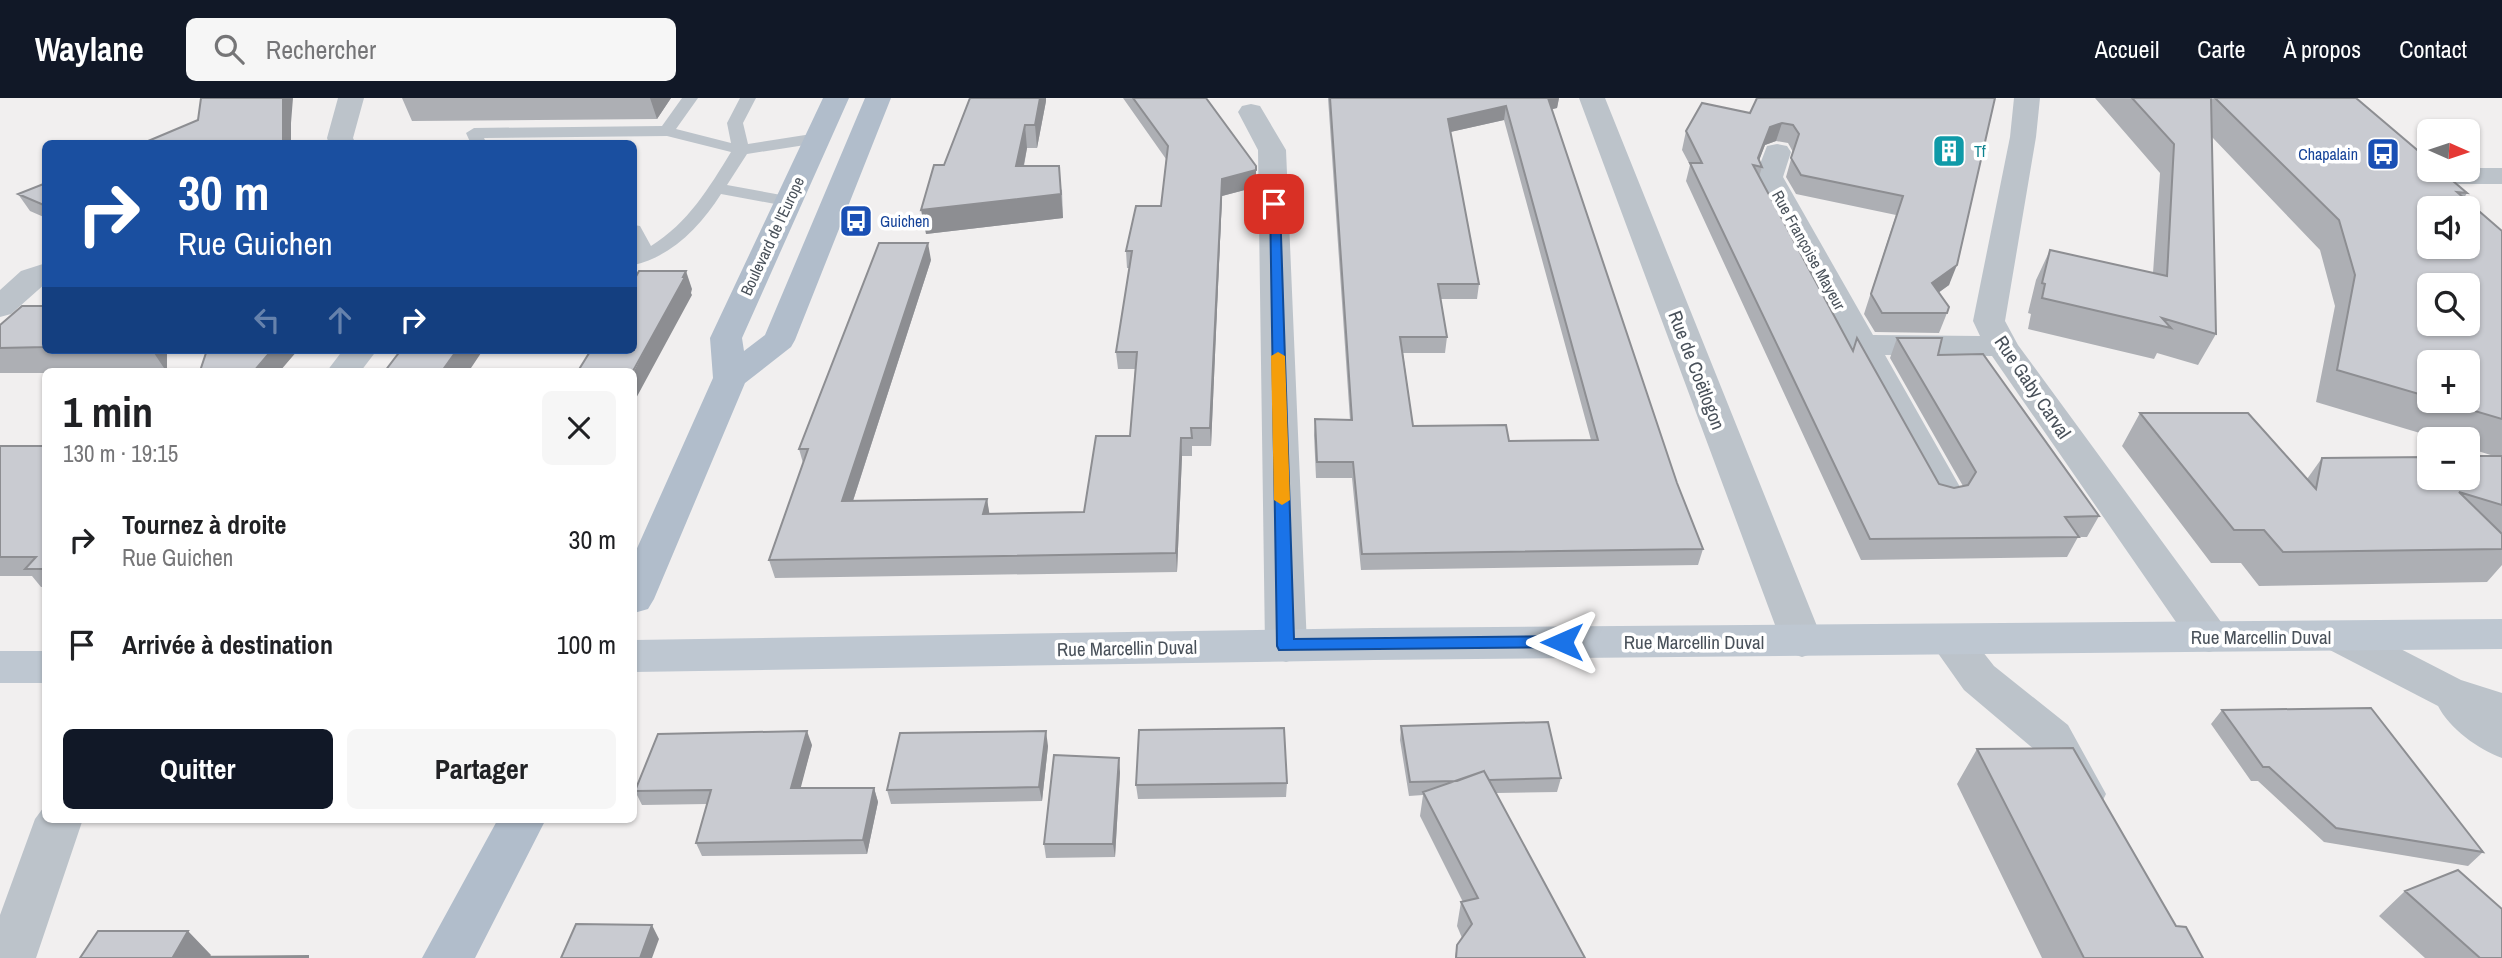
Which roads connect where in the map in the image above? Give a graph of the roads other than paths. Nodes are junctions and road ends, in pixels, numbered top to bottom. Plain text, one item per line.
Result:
1 (351, 98) edge
2 (690, 98) edge
3 (748, 98) edge
4 (836, 98) edge
5 (878, 98) edge
6 (1592, 98) edge
7 (2027, 98) edge
8 (1251, 112) dead end
9 (667, 131) junction
10 (586, 137) edge
11 (818, 138) junction
12 (338, 140) edge
13 (477, 140) edge
14 (741, 150) junction
15 (1777, 152) dead end
16 (2502, 176) edge
17 (717, 188) junction
18 (2455, 196) edge
19 (786, 201) junction
20 (641, 258) edge
21 (39, 275) edge
22 (0, 283) edge
23 (0, 307) edge
24 (1862, 345) junction
25 (2002, 346) junction
26 (357, 354) edge
27 (346, 368) edge
28 (730, 378) junction
29 (1945, 494) edge
30 (637, 592) edge
31 (2502, 634) edge
32 (2339, 636) junction
33 (2208, 637) junction
34 (1949, 639) junction
35 (1802, 641) junction
36 (1286, 646) junction
37 (637, 656) edge
38 (0, 667) edge
39 (42, 667) edge
40 (2446, 692) junction
41 (2502, 710) edge
42 (2502, 740) edge
43 (58, 823) edge
44 (520, 823) edge
45 (2104, 831) edge
46 (10, 958) edge
47 (448, 958) edge

1 - 12 street
2 - 9 lane
3 - 14 lane
4 - 11 main road, Boulevard de l'Europe
5 - 28 main road, Boulevard de l'Europe
6 - 35 street, Rue de Coëtlogon
7 - 25 street, Rue Gaby Carval
8 - 36 street
9 - 10 lane
9 - 14 lane
10 - 13 lane
11 - 14 lane
11 - 19 main road, Boulevard de l'Europe
14 - 17 lane
15 - 24 street, Rue Françoise Mayeur
16 - 18 street
17 - 19 lane
17 - 20 lane
19 - 28 main road, Boulevard de l'Europe
21 - 22 street
21 - 23 street
24 - 25 street
24 - 29 street, Rue Françoise Mayeur
25 - 33 street, Rue Gaby Carval
26 - 27 street
28 - 30 main road, Boulevard de l'Europe
31 - 32 main road, Rue Marcellin Duval
32 - 33 main road, Rue Marcellin Duval
32 - 40 street
33 - 34 main road, Rue Marcellin Duval
34 - 35 main road, Rue Marcellin Duval
34 - 45 street
35 - 36 main road, Rue Marcellin Duval
36 - 37 main road, Rue Marcellin Duval
38 - 39 main road
40 - 41 street
40 - 42 street
43 - 46 street
44 - 47 main road

